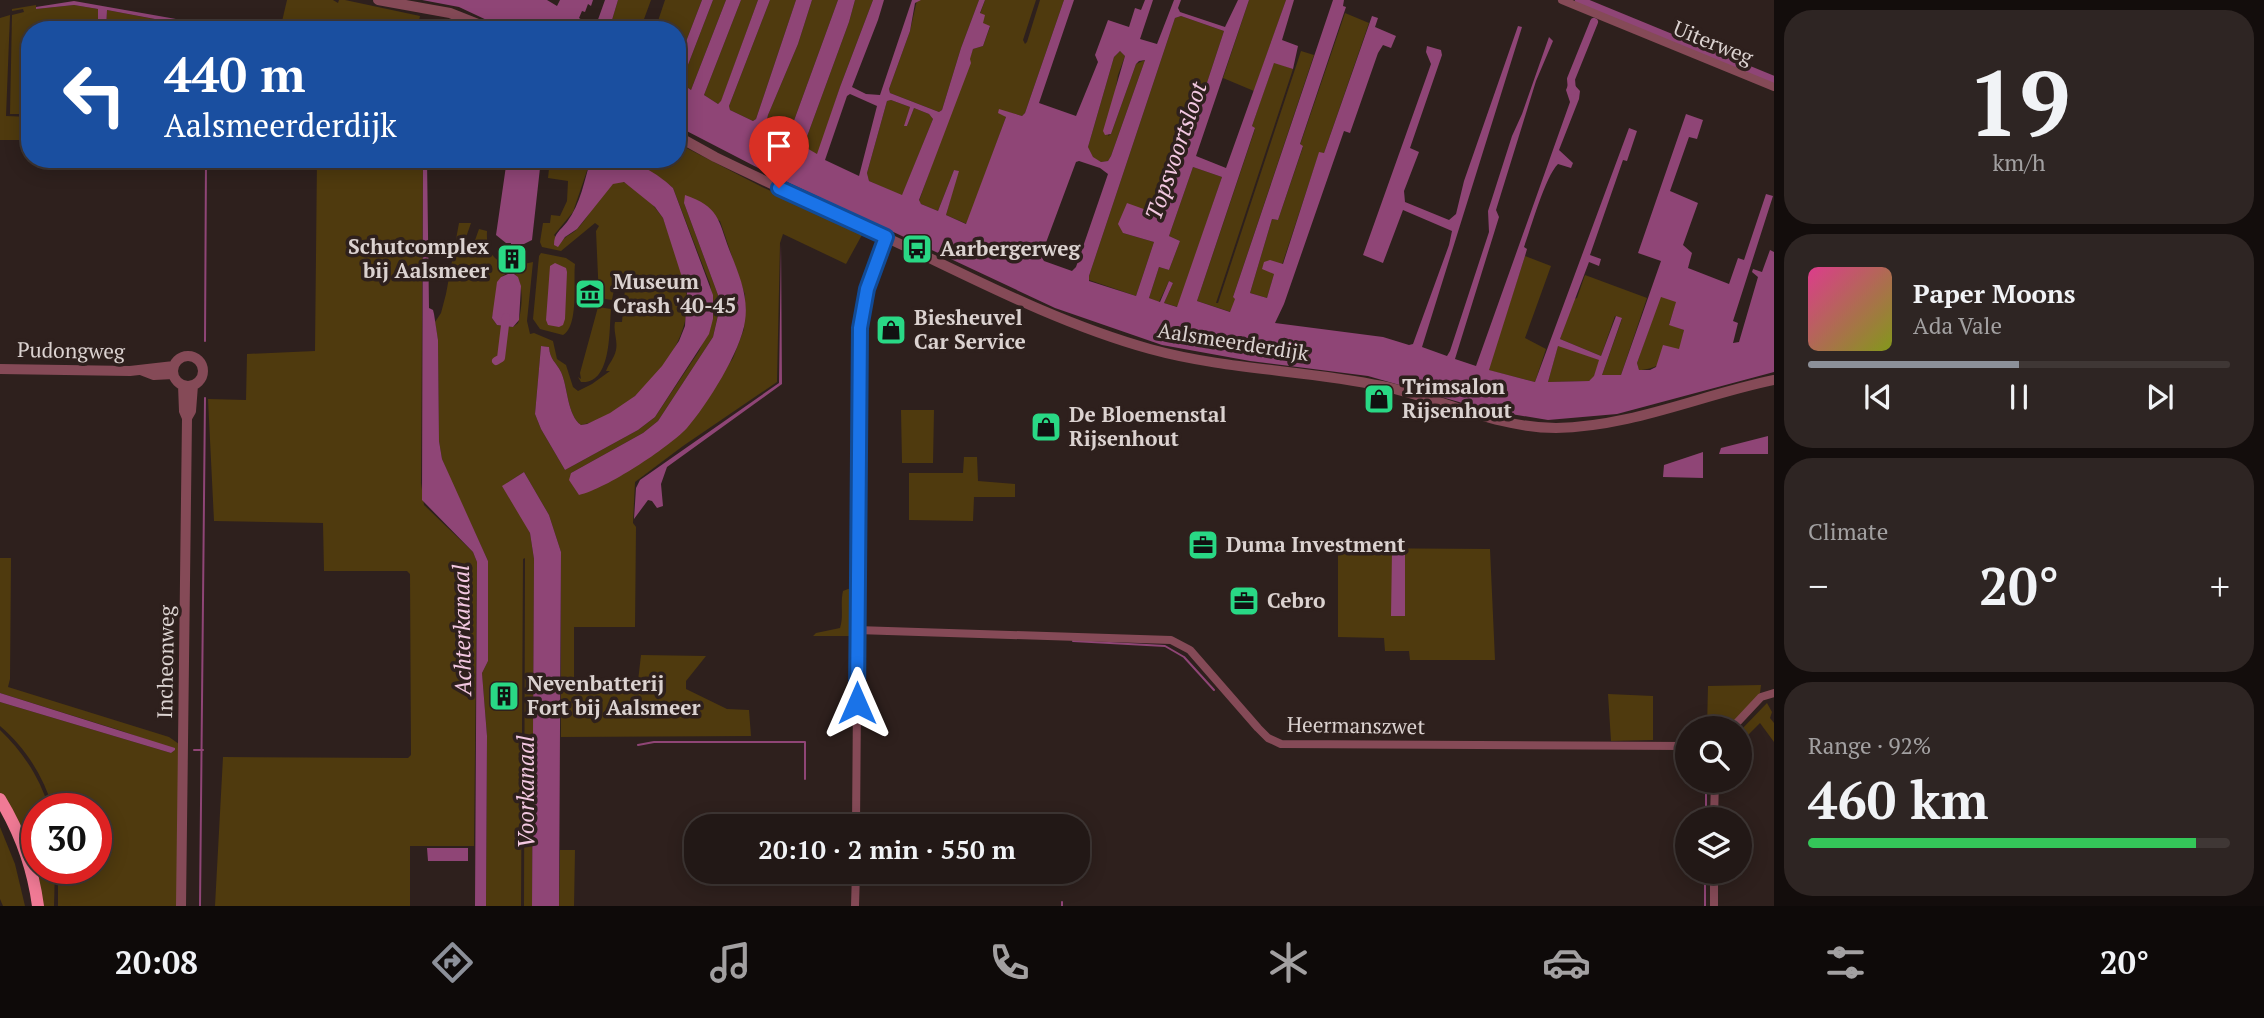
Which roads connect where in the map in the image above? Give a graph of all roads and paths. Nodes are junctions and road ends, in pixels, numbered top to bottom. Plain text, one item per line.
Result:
1 (379, 0) edge
2 (1562, 0) edge
3 (470, 21) edge
4 (1774, 87) edge
5 (686, 141) edge
6 (886, 237) junction
7 (0, 369) edge
8 (174, 370) junction
9 (1774, 380) edge
10 (188, 385) junction
11 (857, 631) junction
12 (1774, 693) edge
13 (1743, 716) edge
14 (1675, 746) edge
15 (0, 799) edge
16 (856, 814) edge
17 (856, 884) edge
18 (1714, 884) edge
19 (38, 906) edge
20 (181, 906) edge
21 (855, 906) edge
22 (1714, 906) edge

1 - 3 street
2 - 4 street, Uiterweg
5 - 6 street, Aalsmeerderdijk
6 - 9 street, Aalsmeerderdijk
6 - 11 street
7 - 8 street, Pudongweg
8 - 10 street
8 - 10 street
10 - 20 street, Incheonweg
11 - 14 street, Heermanszwet
11 - 16 street
12 - 13 street
15 - 19 highway
17 - 21 street
18 - 22 street

